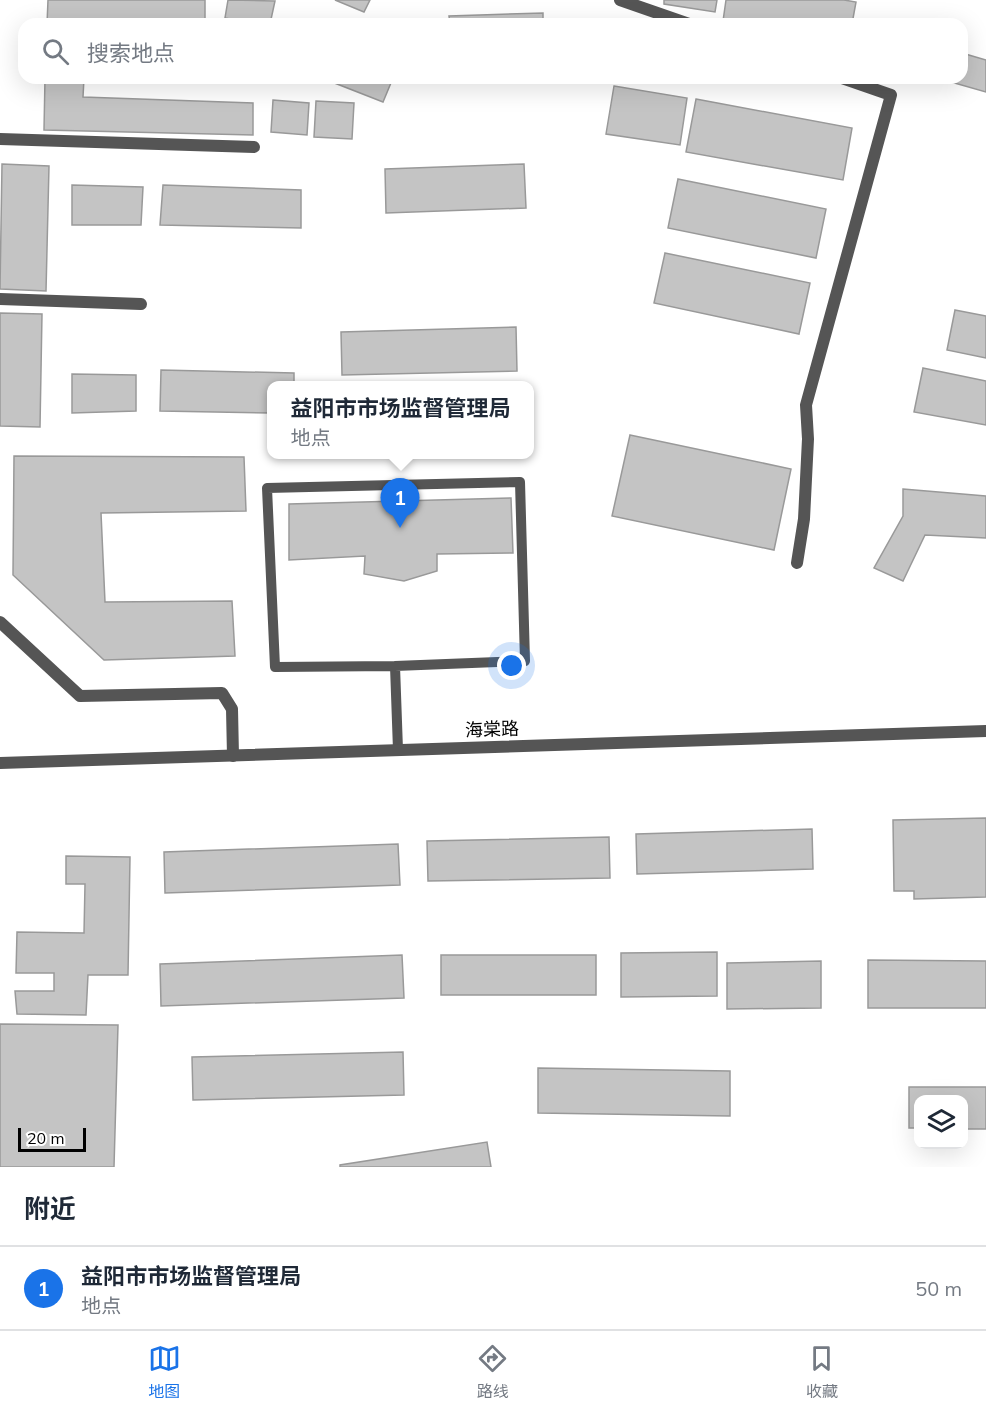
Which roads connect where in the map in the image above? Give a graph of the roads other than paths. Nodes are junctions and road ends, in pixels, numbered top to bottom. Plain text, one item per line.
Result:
1 (620, 0) edge
2 (672, 18) edge
3 (859, 84) edge
4 (0, 139) edge
5 (254, 147) dead end
6 (0, 299) edge
7 (141, 304) dead end
8 (797, 564) dead end
9 (0, 622) edge
10 (394, 666) junction
11 (986, 731) edge
12 (398, 750) junction
13 (233, 756) junction
14 (0, 763) edge

1 - 2 street
3 - 8 street
4 - 5 street
6 - 7 street
9 - 13 street
10 - 10 lane
10 - 12 lane
11 - 12 street, 海棠路
12 - 13 street, 海棠路
13 - 14 street, 海棠路

